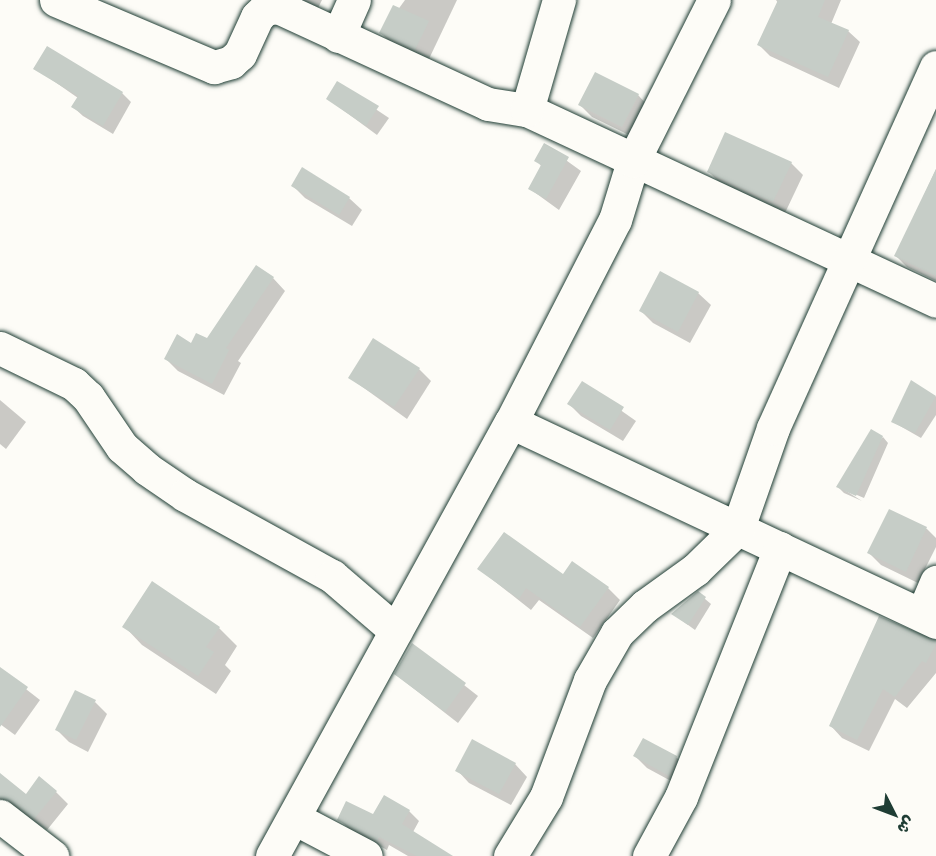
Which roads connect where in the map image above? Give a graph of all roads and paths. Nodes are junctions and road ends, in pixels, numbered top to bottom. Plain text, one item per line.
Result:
1 (56, 0) edge
2 (354, 0) edge
3 (559, 0) edge
4 (714, 0) edge
5 (338, 36) junction
6 (936, 67) edge
7 (527, 110) junction
8 (633, 161) junction
9 (850, 261) junction
10 (936, 301) edge
11 (0, 348) edge
12 (511, 422) junction
13 (738, 528) junction
14 (780, 548) junction
15 (936, 582) edge
16 (930, 618) edge
17 (396, 631) junction
18 (0, 816) edge
19 (294, 818) junction
20 (52, 856) edge
21 (272, 856) edge
22 (366, 856) edge
23 (510, 856) edge
24 (649, 856) edge

1 - 5 street
2 - 5 street
3 - 7 street
4 - 8 street
5 - 7 street
6 - 9 street
7 - 8 street
8 - 9 street
8 - 12 street
9 - 10 street
9 - 13 street
11 - 17 street
12 - 13 street
12 - 17 street
13 - 14 street
13 - 23 street
14 - 16 street
14 - 24 street
15 - 16 street
17 - 19 street
18 - 20 street
19 - 21 street
19 - 22 street

